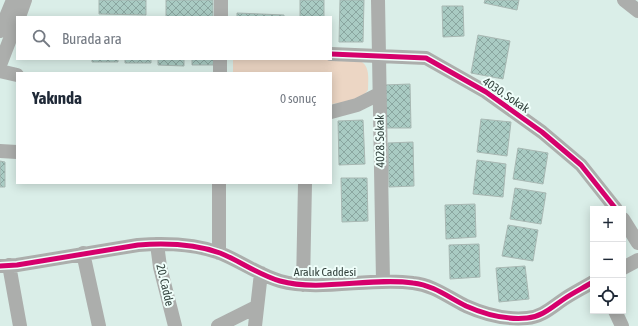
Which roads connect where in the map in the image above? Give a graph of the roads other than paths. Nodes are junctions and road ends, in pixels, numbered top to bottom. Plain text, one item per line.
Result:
1 (13, 0) edge
2 (25, 0) edge
3 (221, 0) edge
4 (378, 0) edge
5 (624, 0) edge
6 (638, 11) edge
7 (19, 16) edge
8 (221, 16) edge
9 (16, 24) edge
10 (0, 31) edge
11 (332, 54) edge
12 (379, 55) junction
13 (220, 60) edge
14 (0, 65) edge
15 (0, 72) edge
16 (220, 72) edge
17 (16, 75) edge
18 (380, 94) junction
19 (332, 112) edge
20 (0, 151) edge
21 (16, 152) edge
22 (219, 184) edge
23 (305, 184) edge
24 (614, 206) edge
25 (626, 224) edge
26 (638, 243) edge
27 (157, 244) junction
28 (83, 253) junction
29 (219, 253) junction
30 (638, 260) edge
31 (4, 265) edge
32 (626, 266) edge
33 (261, 274) junction
34 (383, 281) junction
35 (590, 284) edge
36 (303, 285) junction
37 (256, 307) junction
38 (616, 314) edge
39 (540, 320) edge
40 (20, 326) edge
41 (99, 326) edge
42 (175, 326) edge
43 (218, 326) edge
44 (255, 326) edge
45 (622, 326) edge

1 - 10 street
2 - 7 street
3 - 8 street
4 - 12 street, 4028. Sokak
5 - 6 street
9 - 14 street
11 - 12 street, 4030. Sokak
12 - 18 street, 4028. Sokak
12 - 24 street, 4030. Sokak
13 - 16 street
15 - 17 street
18 - 19 street
18 - 34 street, 4028. Sokak
20 - 21 street
22 - 29 street
23 - 36 street
25 - 26 street
27 - 28 street, Aralık Caddesi
27 - 29 street, Aralık Caddesi
27 - 42 street, 20. Cadde
28 - 31 street, Aralık Caddesi
28 - 41 street
29 - 33 street, Aralık Caddesi
30 - 32 street
31 - 40 street
33 - 36 street, Aralık Caddesi
33 - 37 street
34 - 36 street, Aralık Caddesi
34 - 39 street, Aralık Caddesi
35 - 39 street, Aralık Caddesi
37 - 43 street
37 - 44 street
38 - 45 street

